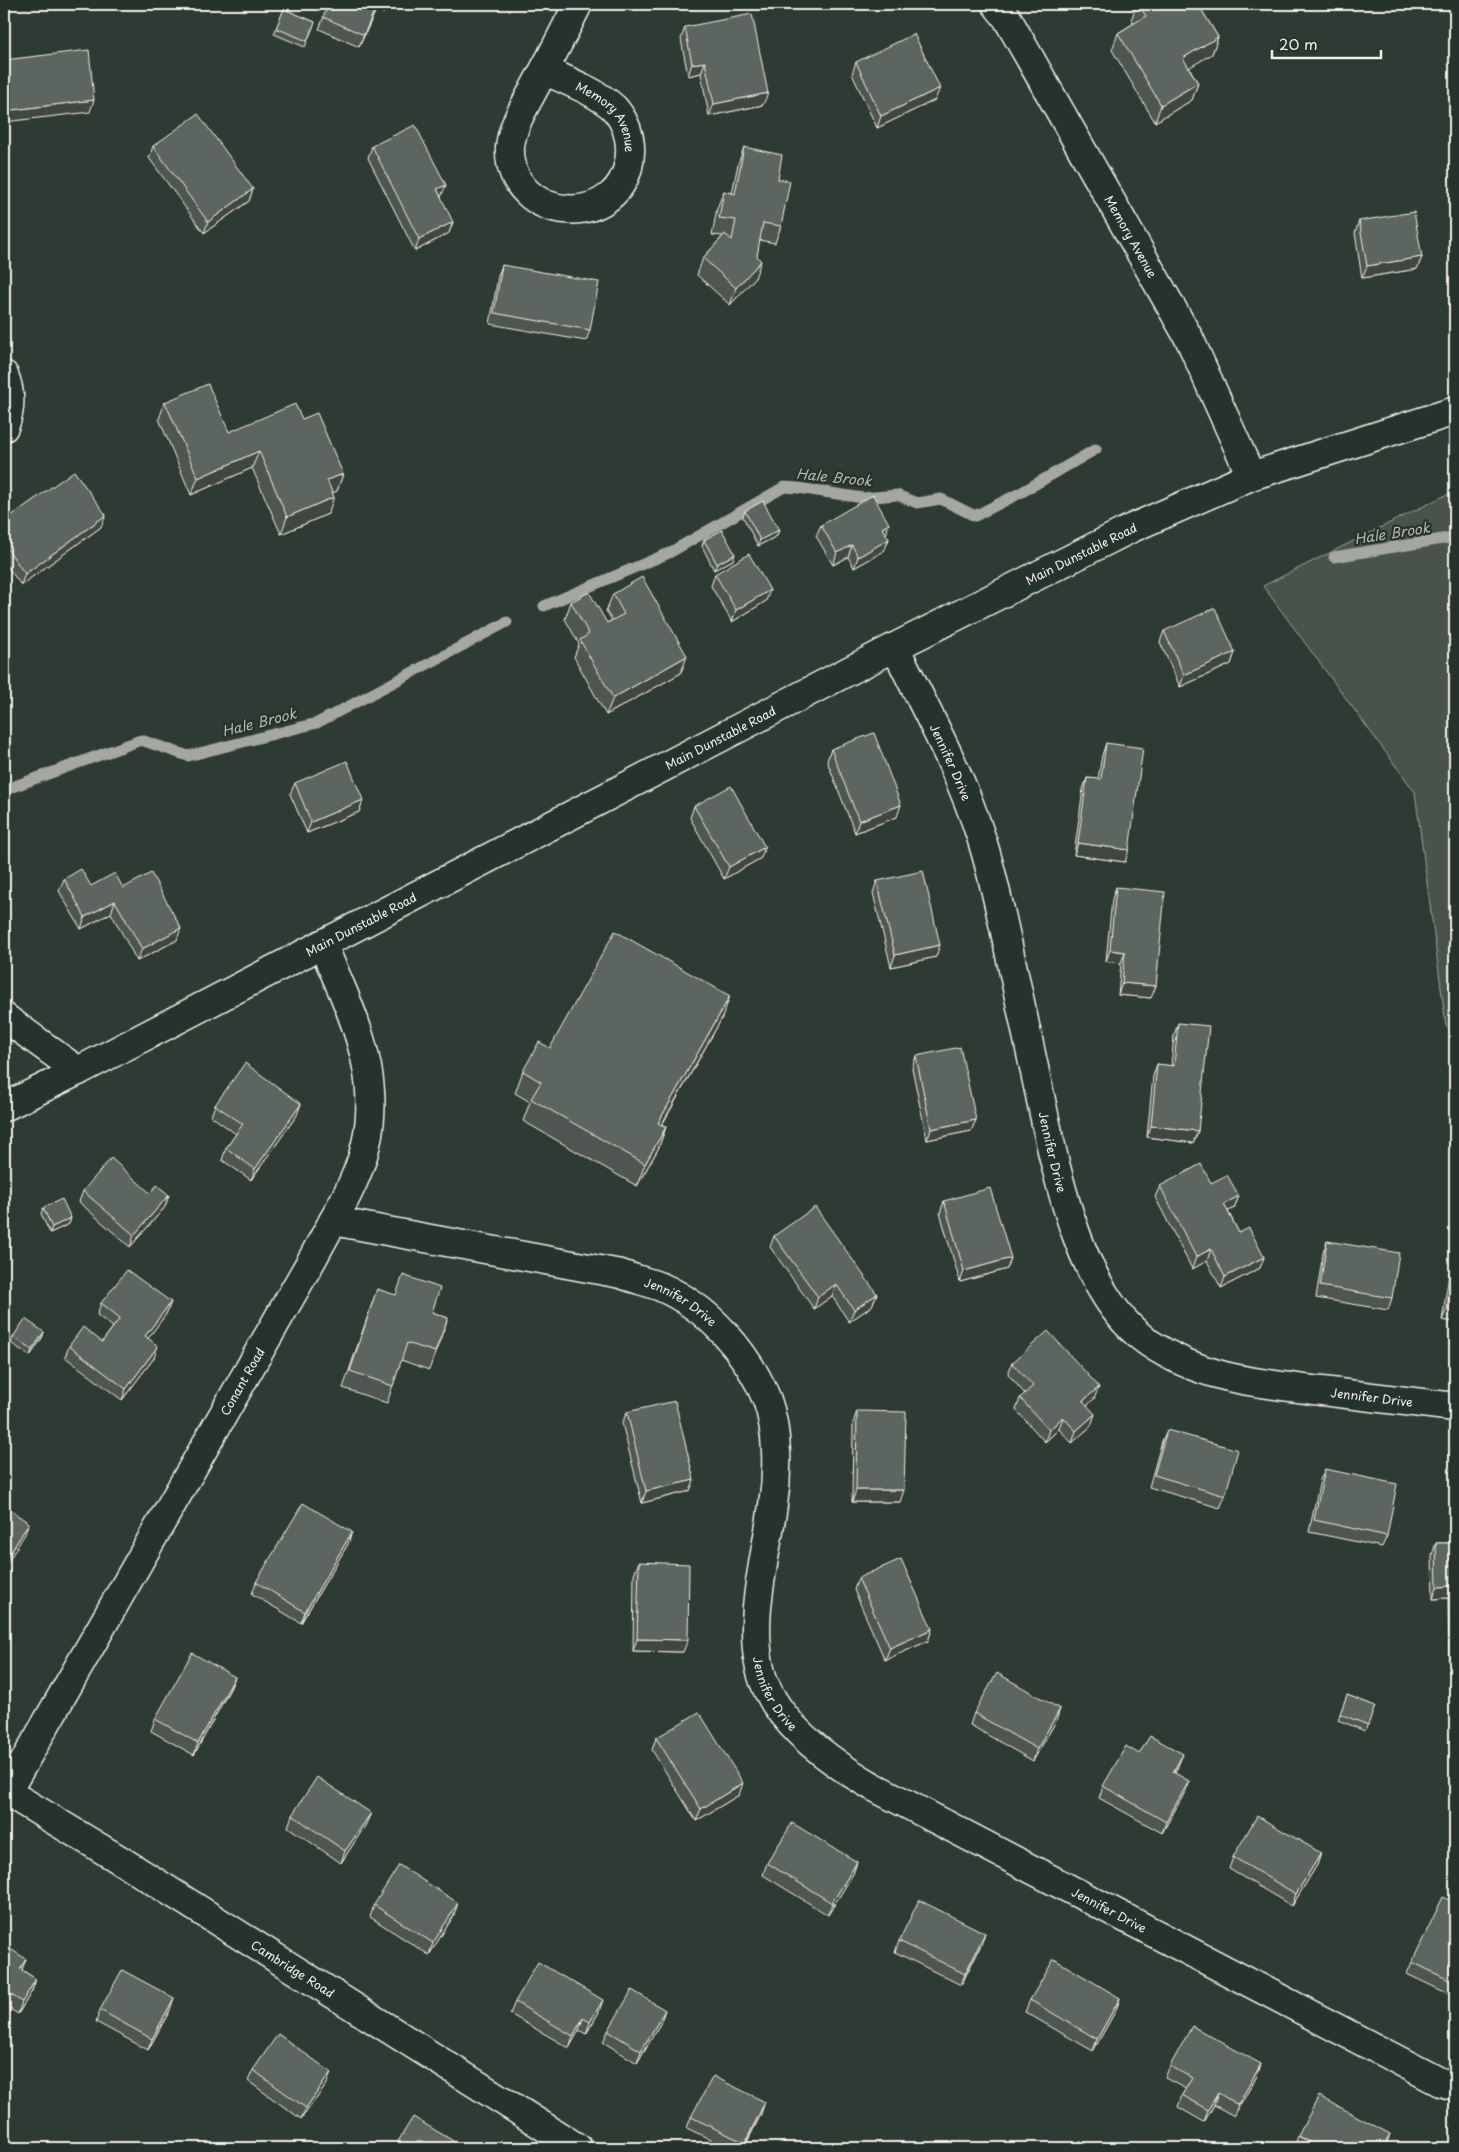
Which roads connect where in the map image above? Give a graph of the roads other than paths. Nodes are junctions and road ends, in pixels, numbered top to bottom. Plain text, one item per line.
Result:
1 (578, 4) edge
2 (996, 4) edge
3 (544, 70) junction
4 (4, 375) edge
5 (1455, 411) edge
6 (4, 427) edge
7 (1251, 476) junction
8 (895, 647) junction
9 (322, 944) junction
10 (4, 1017) edge
11 (78, 1070) junction
12 (4, 1107) edge
13 (333, 1221) junction
14 (1455, 1407) edge
15 (6, 1794) edge
16 (1455, 2086) edge
17 (578, 2148) edge

1 - 3 street, Memory Avenue
2 - 7 street, Memory Avenue
3 - 3 street, Memory Avenue
4 - 6 street
5 - 7 street, Main Dunstable Road
7 - 8 street, Main Dunstable Road
8 - 9 street, Main Dunstable Road
8 - 14 street, Jennifer Drive
9 - 11 street, Main Dunstable Road
9 - 13 street, Conant Road
10 - 11 street
11 - 12 street, Main Dunstable Road
13 - 15 street, Conant Road
13 - 16 street, Jennifer Drive
15 - 17 street, Cambridge Road

